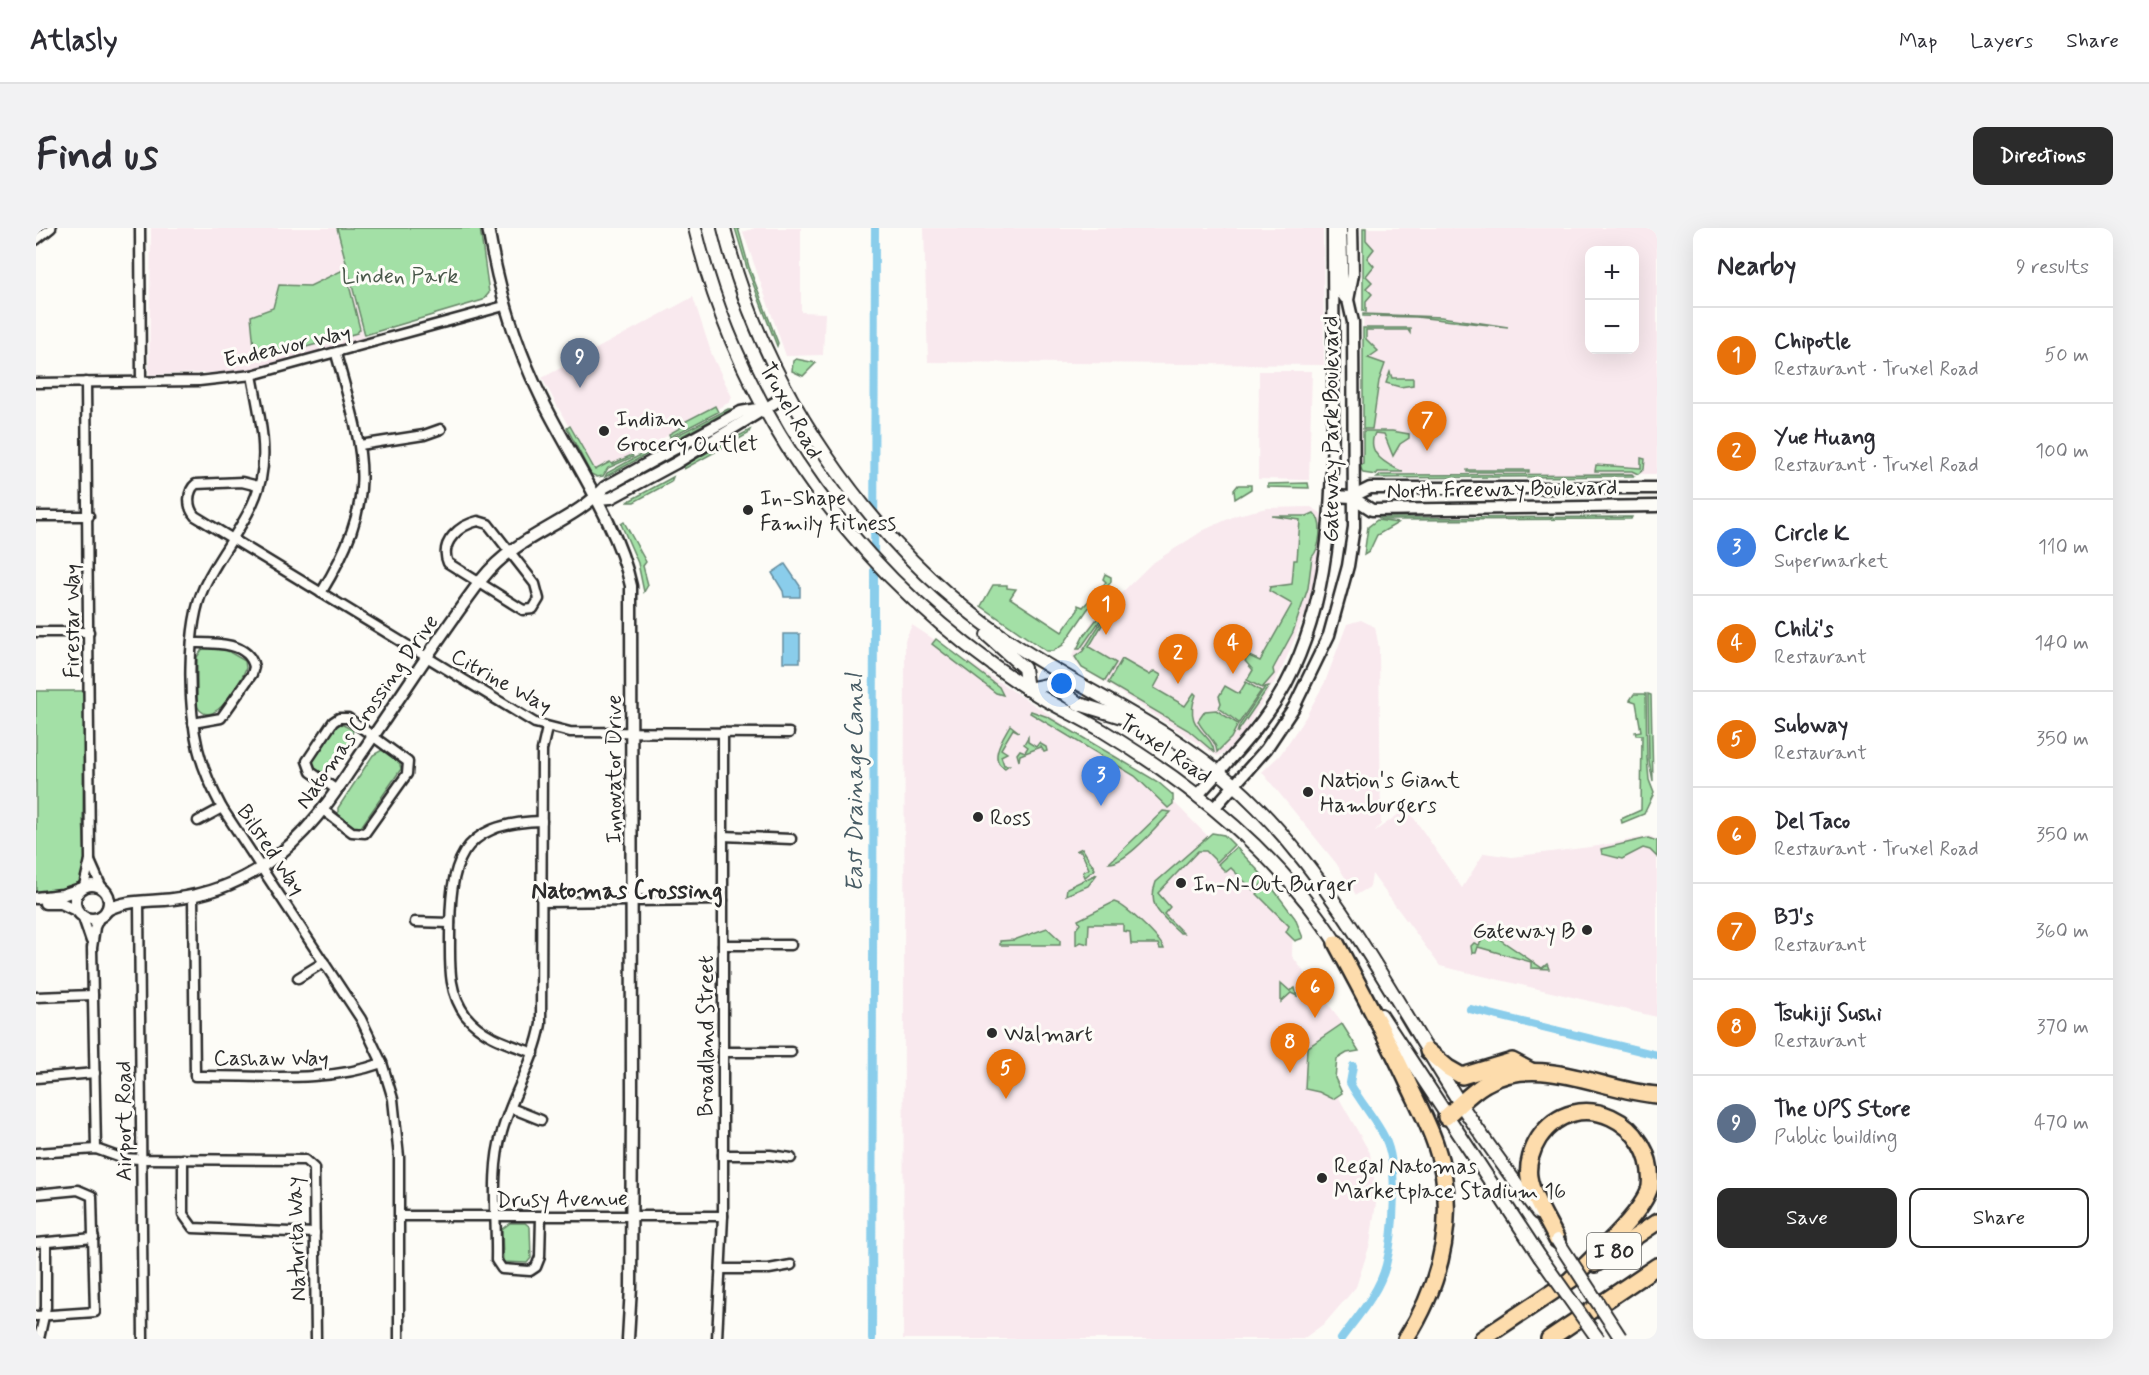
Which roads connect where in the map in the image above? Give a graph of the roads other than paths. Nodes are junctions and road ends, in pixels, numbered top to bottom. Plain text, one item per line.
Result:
1 (51, 228) edge
2 (140, 228) edge
3 (488, 228) edge
4 (695, 228) edge
5 (724, 228) edge
6 (1333, 228) edge
7 (1341, 228) edge
8 (1352, 228) edge
9 (36, 240) edge
10 (1347, 300) junction
11 (504, 306) junction
12 (336, 354) junction
13 (252, 375) junction
14 (141, 381) junction
15 (86, 382) junction
16 (36, 383) edge
17 (789, 394) junction
18 (763, 408) junction
19 (441, 429) dead end
20 (360, 445) junction
21 (258, 486) junction
22 (1657, 488) edge
23 (1332, 496) junction
24 (1352, 496) junction
25 (594, 499) junction
26 (1657, 506) edge
27 (36, 516) edge
28 (88, 516) junction
29 (233, 539) junction
30 (510, 551) junction
31 (933, 579) junction
32 (480, 583) junction
33 (321, 593) junction
34 (36, 632) edge
35 (88, 632) junction
36 (192, 643) junction
37 (427, 658) junction
38 (1027, 689) junction
39 (194, 723) junction
40 (547, 728) junction
41 (632, 732) junction
42 (723, 732) junction
43 (789, 732) dead end
44 (374, 736) junction
45 (1200, 757) junction
46 (1219, 771) junction
47 (1235, 786) junction
48 (337, 790) junction
49 (1199, 794) junction
50 (1215, 807) junction
51 (222, 808) junction
52 (322, 810) junction
53 (198, 821) dead end
54 (542, 821) junction
55 (723, 836) junction
56 (791, 839) dead end
57 (90, 860) junction
58 (261, 868) junction
59 (82, 888) junction
60 (104, 891) junction
61 (194, 896) junction
62 (36, 898) edge
63 (723, 900) junction
64 (632, 901) junction
65 (142, 902) junction
66 (542, 902) junction
67 (36, 903) edge
68 (80, 913) junction
69 (103, 913) junction
70 (415, 922) dead end
71 (450, 923) junction
72 (1336, 943) junction
73 (723, 945) junction
74 (791, 945) dead end
75 (92, 948) junction
76 (324, 962) junction
77 (298, 978) dead end
78 (93, 995) junction
79 (36, 997) edge
80 (1428, 1051) junction
81 (723, 1052) junction
82 (791, 1052) dead end
83 (534, 1053) junction
84 (382, 1063) junction
85 (1530, 1071) junction
86 (95, 1073) junction
87 (36, 1078) edge
88 (1657, 1095) edge
89 (1461, 1104) junction
90 (511, 1108) junction
91 (1446, 1117) junction
92 (541, 1120) dead end
93 (96, 1149) junction
94 (36, 1153) edge
95 (723, 1155) junction
96 (791, 1158) dead end
97 (141, 1159) junction
98 (183, 1159) junction
99 (36, 1194) edge
100 (632, 1215) junction
101 (400, 1216) junction
102 (723, 1216) junction
103 (497, 1217) junction
104 (541, 1217) junction
105 (1657, 1222) edge
106 (315, 1233) junction
107 (94, 1238) junction
108 (1557, 1240) junction
109 (36, 1243) edge
110 (46, 1243) junction
111 (791, 1265) dead end
112 (1657, 1266) edge
113 (722, 1269) junction
114 (1570, 1280) junction
115 (1628, 1286) junction
116 (41, 1315) edge
117 (42, 1338) edge
118 (1620, 1338) edge
119 (143, 1339) edge
120 (316, 1339) edge
121 (399, 1339) edge
122 (628, 1339) edge
123 (717, 1339) edge
124 (1406, 1339) edge
125 (1482, 1339) edge
126 (1549, 1339) edge
127 (1565, 1339) edge
128 (1598, 1339) edge

1 - 9 street
2 - 14 street
3 - 11 street, Innovator Drive
4 - 18 main road, Truxel Road
5 - 17 main road, Truxel Road
6 - 23 street, Gateway Park Boulevard
7 - 10 street
8 - 10 street, Gateway Park Boulevard
10 - 24 street, Gateway Park Boulevard
11 - 12 street, Endeavor Way
11 - 25 street, Innovator Drive
12 - 13 street, Endeavor Way
12 - 20 street
13 - 14 street, Endeavor Way
13 - 21 street, Bilsted Way
14 - 15 street, Endeavor Way
15 - 16 street, Endeavor Way
15 - 28 street, Firestar Way
17 - 18 street, Natomas Crossing Drive
17 - 31 main road, Truxel Road
18 - 25 street, Natomas Crossing Drive
18 - 38 main road, Truxel Road
19 - 20 street
20 - 33 street
21 - 29 street, Bilsted Way
21 - 29 street, Citrine Way
22 - 24 street, North Freeway Boulevard
23 - 24 street, North Freeway Boulevard
23 - 46 street, Gateway Park Boulevard
24 - 26 street, North Freeway Boulevard
24 - 47 street, Gateway Park Boulevard
25 - 30 street, Natomas Crossing Drive
25 - 41 street, Innovator Drive
27 - 28 street
28 - 35 street, Firestar Way
29 - 33 street, Citrine Way
29 - 36 street, Bilsted Way
30 - 32 street, Natomas Crossing Drive
30 - 32 street
30 - 32 street
31 - 38 main road
31 - 45 main road, Truxel Road
32 - 37 street, Natomas Crossing Drive
33 - 37 street, Citrine Way
34 - 35 street
35 - 57 street, Firestar Way
36 - 39 street, Bilsted Way
36 - 39 street
37 - 40 street, Citrine Way
37 - 44 street, Natomas Crossing Drive
38 - 45 main road
38 - 49 main road, Truxel Road
39 - 51 street, Bilsted Way
40 - 41 street, Citrine Way
40 - 54 street
41 - 42 street, Citrine Way
41 - 64 street, Innovator Drive
42 - 43 street, Citrine Way
42 - 55 street, Broadland Street
44 - 48 street, Natomas Crossing Drive
44 - 48 street
44 - 52 street
45 - 46 main road, Truxel Road
46 - 47 main road, Truxel Road
46 - 49 street, Gateway Park Boulevard
47 - 50 street, Gateway Park Boulevard
47 - 80 main road, Truxel Road
48 - 52 street, Natomas Crossing Drive
49 - 50 main road, Truxel Road
50 - 72 main road, Truxel Road
51 - 53 street
51 - 58 street, Bilsted Way
52 - 58 street, Natomas Crossing Drive
54 - 66 street
54 - 71 street
55 - 56 street
55 - 63 street, Broadland Street
57 - 59 street, Firestar Way
57 - 60 street, Firestar Way
58 - 61 street, Natomas Crossing Drive
58 - 76 street, Bilsted Way
59 - 60 street
59 - 62 street
59 - 68 street
60 - 65 street, Natomas Crossing Drive
60 - 69 street
61 - 65 street, Natomas Crossing Drive
61 - 84 street, Cashaw Way
63 - 64 street
63 - 73 street, Broadland Street
64 - 66 street
64 - 100 street, Innovator Drive
65 - 69 street, Natomas Crossing Drive
65 - 97 street, Airport Road
66 - 83 street
67 - 68 street
68 - 69 street
68 - 75 street
69 - 75 street
70 - 71 street
71 - 83 street
72 - 91 main road, Truxel Road
72 - 124 highway
73 - 74 street
73 - 81 street, Broadland Street
75 - 78 street
76 - 77 street
76 - 84 street, Bilsted Way
78 - 79 street
78 - 86 street
80 - 85 highway
80 - 89 main road, Truxel Road
81 - 82 street
81 - 95 street, Broadland Street
83 - 90 street
84 - 101 street, Bilsted Way
85 - 88 highway
85 - 89 highway
86 - 87 street
86 - 93 street
89 - 91 highway
89 - 108 main road, Truxel Road
90 - 92 street
90 - 103 street
91 - 128 main road, Truxel Road, bridge
93 - 94 street
93 - 97 street, Naturita Way
95 - 96 street
95 - 102 street, Broadland Street
97 - 98 street, Naturita Way
97 - 119 street, Airport Road
98 - 106 street
98 - 106 street, Naturita Way
99 - 107 street
100 - 102 street, Drusy Avenue
100 - 104 street, Drusy Avenue
100 - 122 street, Innovator Drive
101 - 103 street, Drusy Avenue
101 - 121 street, Bilsted Way
102 - 113 street, Broadland Street
103 - 104 street, Drusy Avenue
103 - 104 street
105 - 114 highway, I 80
106 - 120 street, Naturita Way
107 - 110 street
107 - 116 street
108 - 114 highway
108 - 118 main road, Truxel Road, bridge
109 - 110 street
110 - 116 street
111 - 113 street
112 - 115 highway, I 80
113 - 123 street, Broadland Street
114 - 125 highway, I 80
115 - 126 highway, I 80
115 - 127 highway
116 - 117 street

